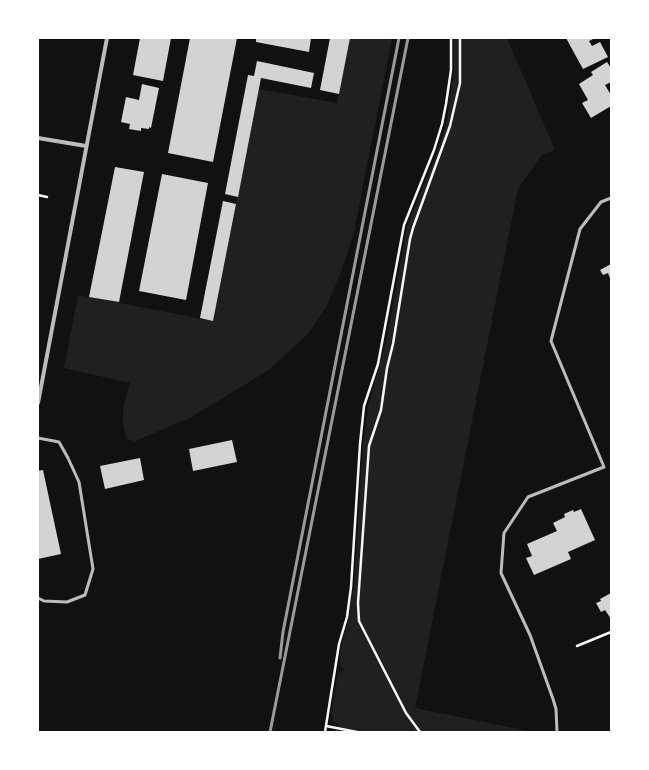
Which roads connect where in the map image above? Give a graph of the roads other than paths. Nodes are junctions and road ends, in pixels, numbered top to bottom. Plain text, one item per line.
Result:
1 (107, 38) edge
2 (38, 138) edge
3 (86, 146) junction
4 (611, 198) edge
5 (38, 403) edge
6 (38, 438) edge
7 (38, 598) edge
8 (556, 732) edge

1 - 3 street
2 - 3 street
3 - 5 street
4 - 8 lane
6 - 7 lane

